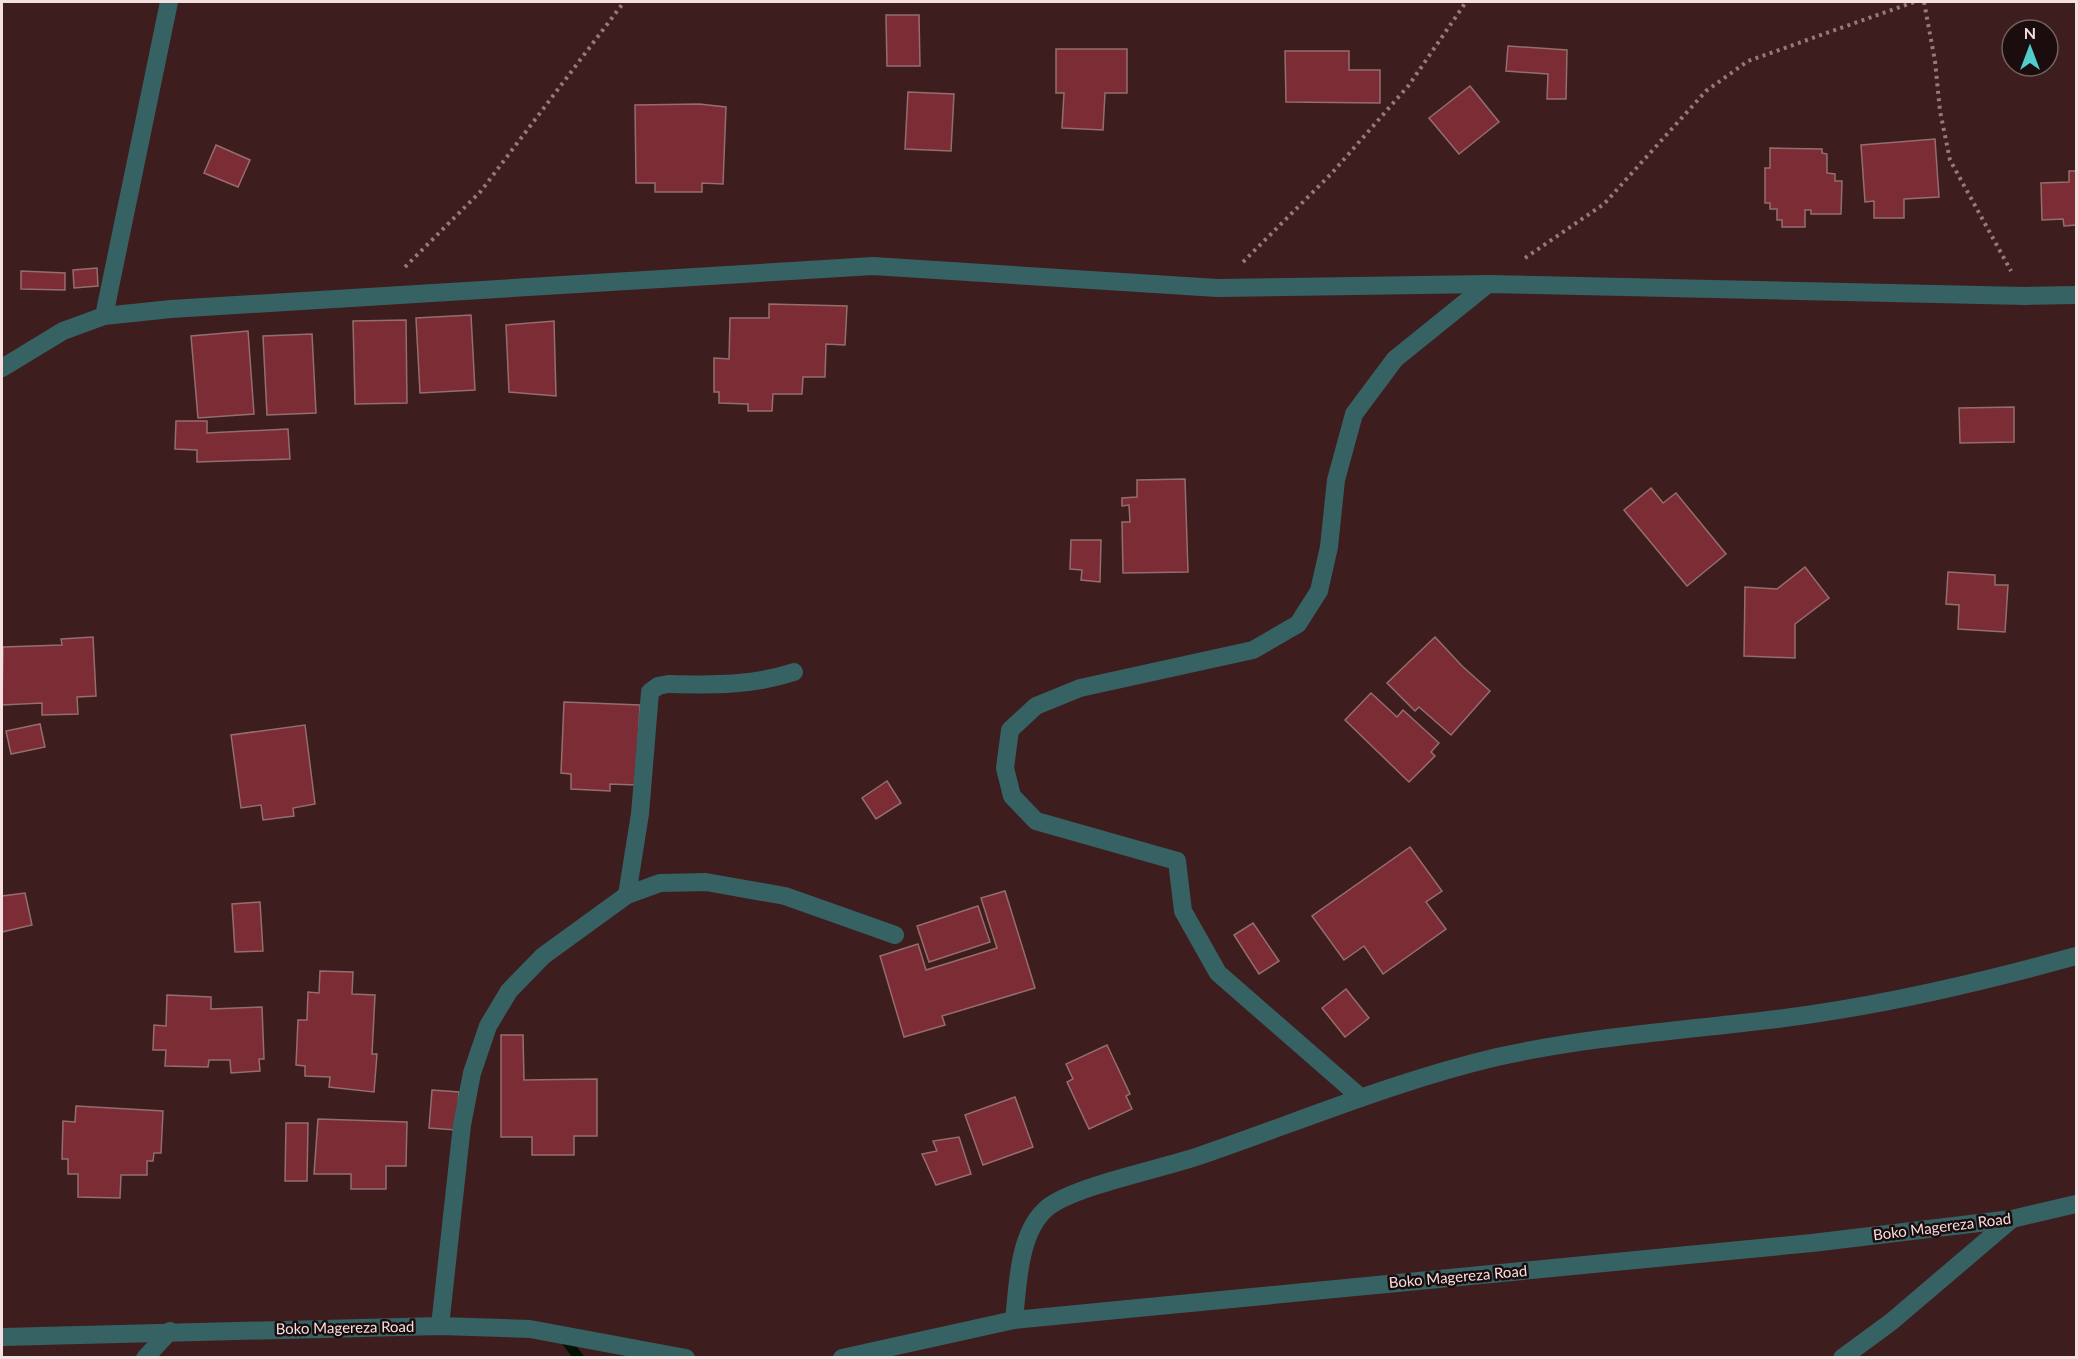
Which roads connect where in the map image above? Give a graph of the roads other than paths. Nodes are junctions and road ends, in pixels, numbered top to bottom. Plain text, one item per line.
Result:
1 (169, 2) edge
2 (1488, 284) junction
3 (2076, 295) edge
4 (104, 316) junction
5 (2, 368) edge
6 (794, 672) dead end
7 (627, 895) junction
8 (895, 935) dead end
9 (2076, 956) edge
10 (1359, 1096) junction
11 (2076, 1204) edge
12 (2012, 1219) junction
13 (1014, 1320) junction
14 (440, 1326) junction
15 (170, 1331) junction
16 (2, 1337) edge
17 (843, 1357) edge
18 (145, 1358) edge
19 (686, 1358) edge
20 (1842, 1358) edge

1 - 4 street
2 - 3 street
2 - 4 street
2 - 10 street
4 - 5 street
6 - 7 street
7 - 8 street
7 - 14 street
9 - 10 street
10 - 13 street
11 - 12 street, Boko Magereza Road
12 - 13 street, Boko Magereza Road
12 - 20 street
13 - 17 street, Boko Magereza Road
14 - 15 street, Boko Magereza Road
14 - 19 street, Boko Magereza Road
15 - 16 street, Boko Magereza Road
15 - 18 street

